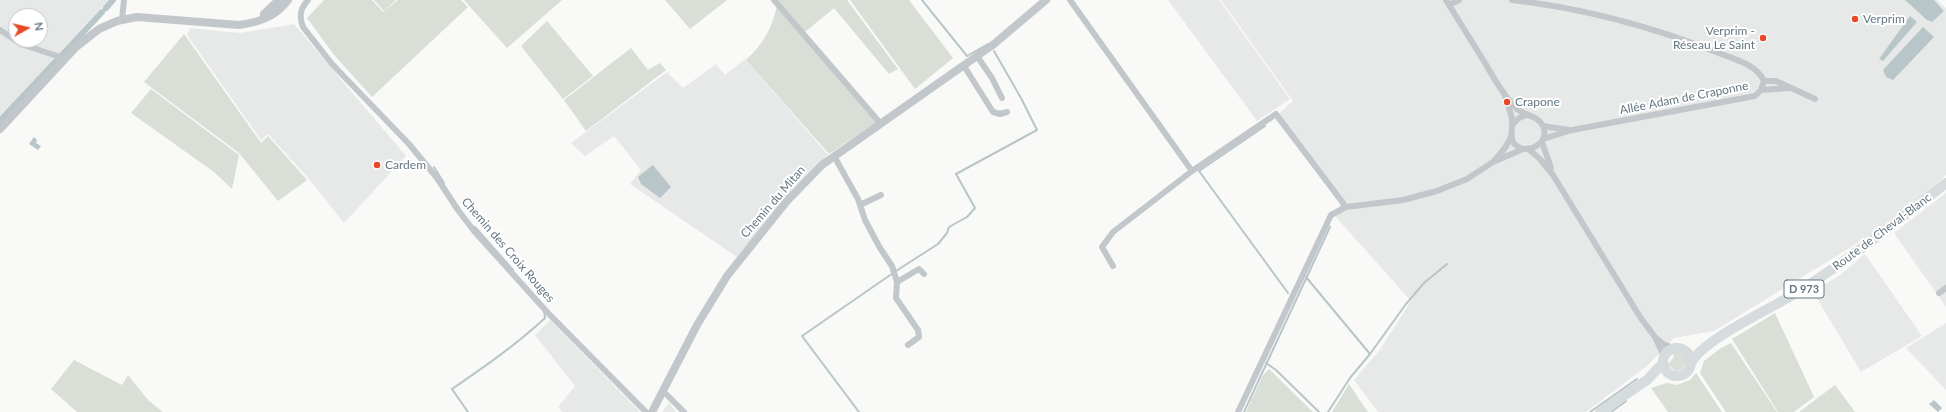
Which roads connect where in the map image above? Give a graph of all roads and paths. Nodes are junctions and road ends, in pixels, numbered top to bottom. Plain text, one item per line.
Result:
1 (124, 0) edge
2 (279, 0) edge
3 (288, 0) edge
4 (308, 0) edge
5 (774, 0) edge
6 (1046, 0) edge
7 (1070, 0) edge
8 (1459, 0) edge
9 (1512, 0) edge
10 (1448, 2) edge
11 (122, 20) junction
12 (246, 24) junction
13 (0, 30) edge
14 (977, 56) junction
15 (61, 59) junction
16 (964, 66) junction
17 (1764, 81) junction
18 (1790, 88) junction
19 (1761, 90) junction
20 (1504, 93) junction
21 (1002, 98) dead end
22 (1815, 99) dead end
23 (1006, 112) dead end
24 (1527, 115) junction
25 (881, 124) junction
26 (1512, 125) junction
27 (1543, 126) junction
28 (0, 129) edge
29 (1572, 130) junction
30 (1511, 137) junction
31 (1542, 140) junction
32 (1526, 149) junction
33 (834, 156) junction
34 (1493, 162) junction
35 (1192, 171) junction
36 (1553, 175) junction
37 (1946, 183) edge
38 (881, 195) dead end
39 (860, 205) junction
40 (1346, 207) junction
41 (1113, 266) dead end
42 (924, 274) dead end
43 (897, 282) junction
44 (1946, 288) edge
45 (1939, 293) dead end
46 (1655, 337) junction
47 (1715, 340) junction
48 (908, 345) dead end
49 (1679, 349) junction
50 (1664, 359) junction
51 (1691, 363) junction
52 (1670, 374) junction
53 (1647, 380) junction
54 (663, 391) junction
55 (646, 412) edge
56 (652, 412) edge
57 (684, 412) edge
58 (1238, 412) edge
59 (1600, 412) edge

1 - 11 street
2 - 12 street
3 - 12 street
4 - 55 street, Chemin des Croix Rouges
5 - 25 street
6 - 14 street, Chemin du Mitan
7 - 35 street
8 - 10 street
9 - 17 street, Allée Adam de Craponne
10 - 20 street
11 - 12 street
11 - 15 street
13 - 15 street
14 - 16 street, Chemin du Mitan
14 - 21 street
15 - 28 street
16 - 23 street
16 - 25 street, Chemin du Mitan
17 - 18 street
17 - 19 street, Allée Adam de Craponne
18 - 19 street
18 - 22 street
19 - 29 street, Allée Adam de Craponne
20 - 24 street
20 - 26 street
24 - 26 street
24 - 27 street
25 - 33 street, Chemin du Mitan
26 - 30 street
27 - 29 street
27 - 31 street
29 - 31 street
30 - 32 street
30 - 34 street
31 - 32 street
31 - 36 street
32 - 34 street
32 - 36 street
33 - 39 street
33 - 54 street, Chemin du Mitan
34 - 40 street
35 - 40 street
35 - 41 street
36 - 46 street
37 - 47 main road, Route de Cheval-Blanc / D 973
38 - 39 street
39 - 43 street
40 - 58 street
42 - 43 street
43 - 48 street
44 - 45 street
46 - 49 street
46 - 50 street
47 - 49 main road, Route de Cheval-Blanc / D 973
47 - 51 main road, Route de Cheval-Blanc / D 973
49 - 50 main road
49 - 51 main road
50 - 52 main road
50 - 53 main road
51 - 52 main road
52 - 53 main road
53 - 59 main road
54 - 56 street, Chemin du Mitan
54 - 57 street

